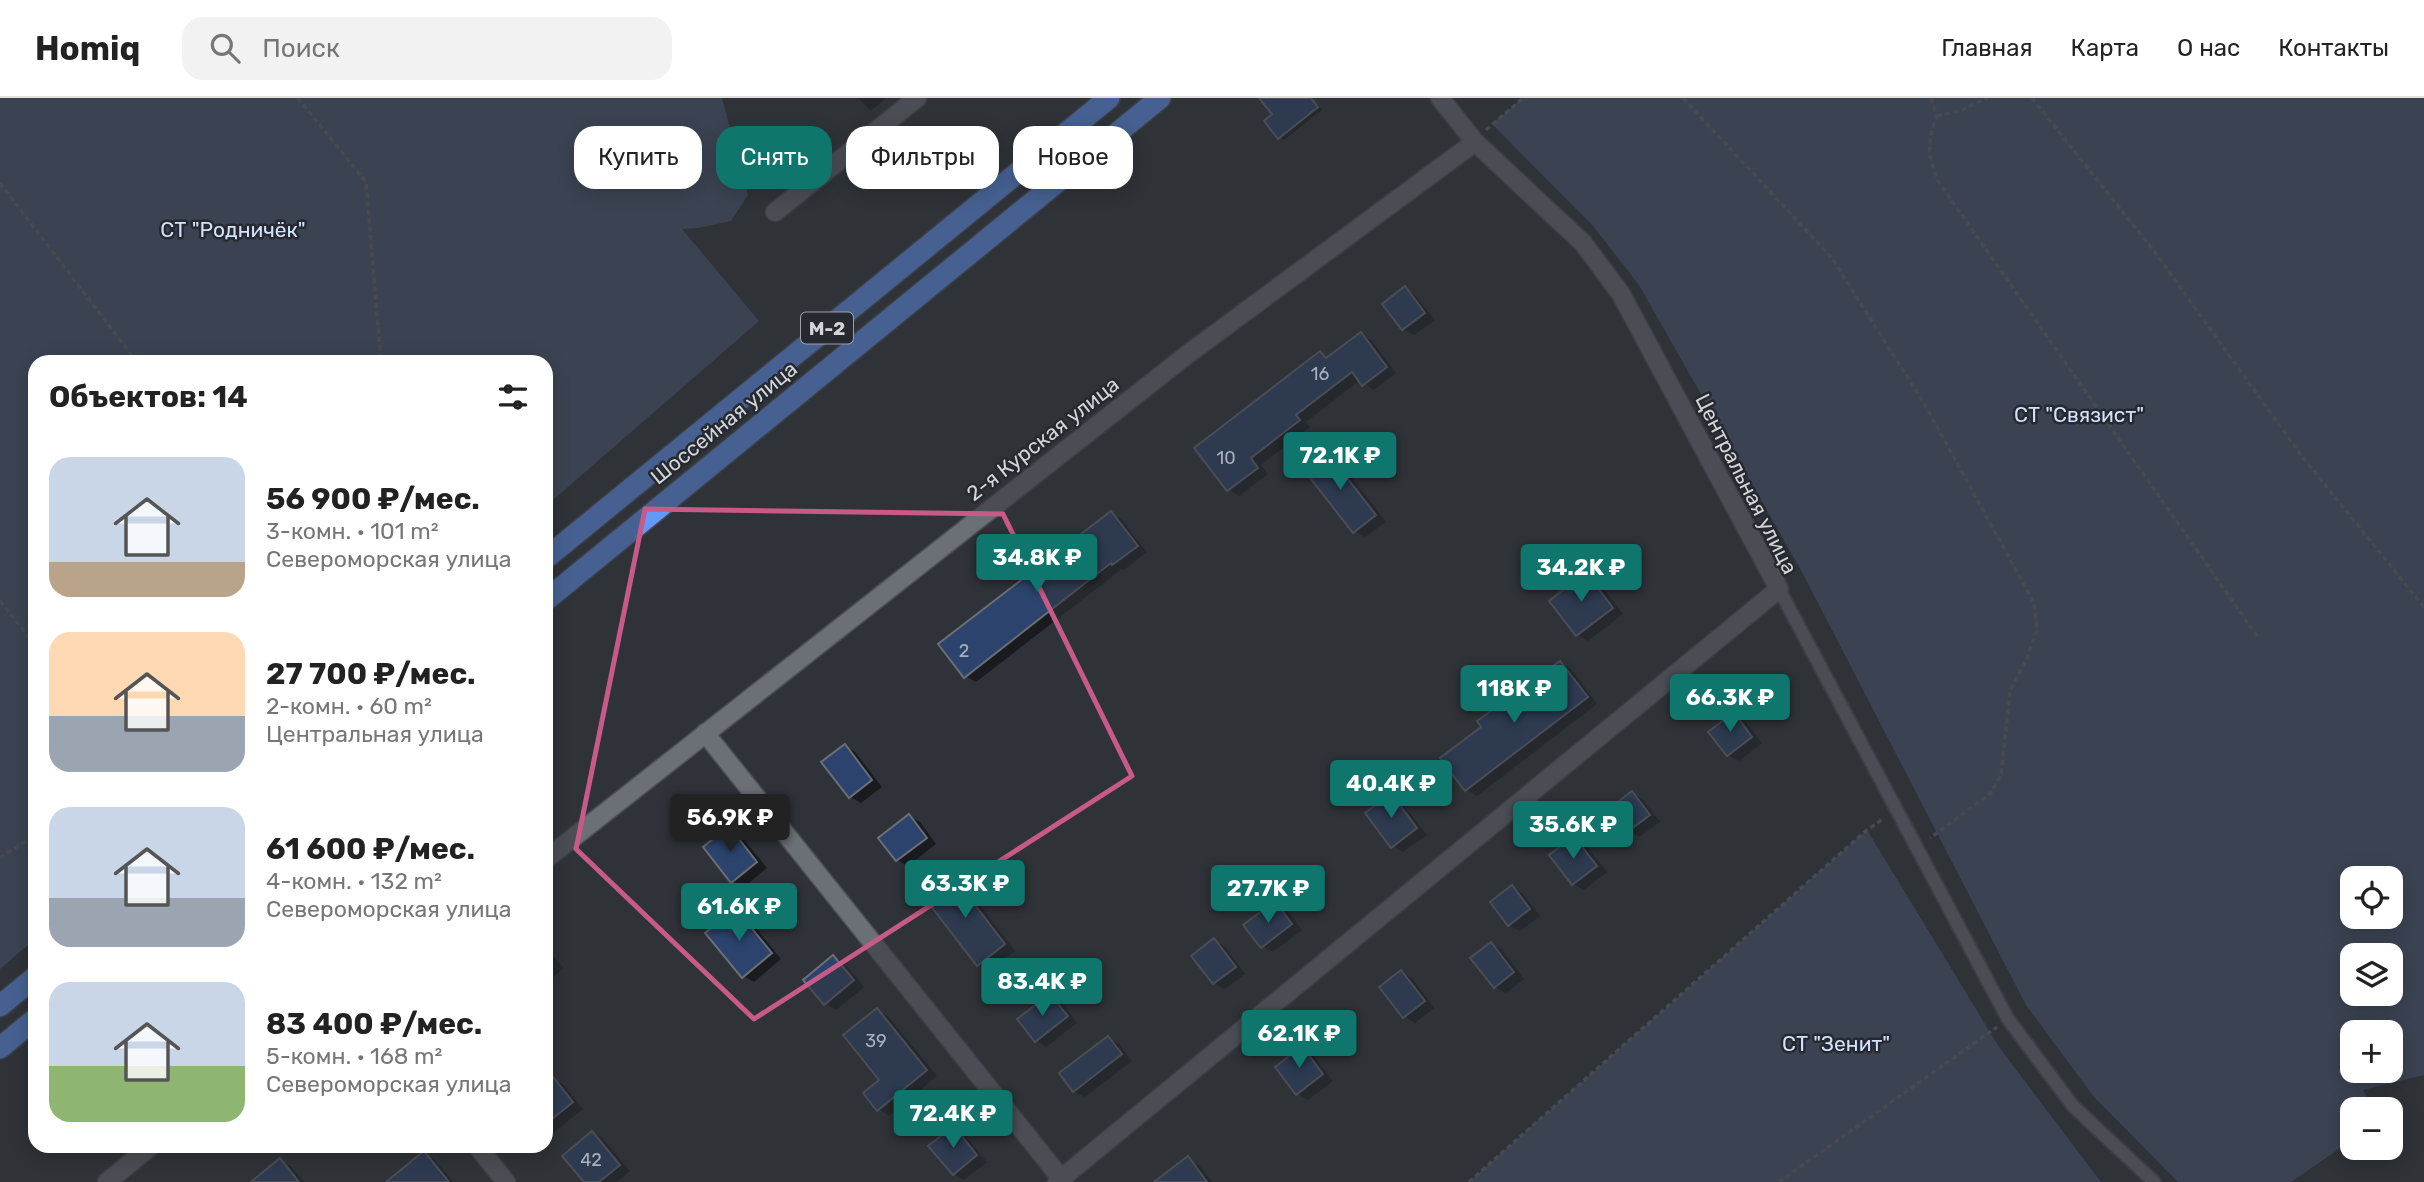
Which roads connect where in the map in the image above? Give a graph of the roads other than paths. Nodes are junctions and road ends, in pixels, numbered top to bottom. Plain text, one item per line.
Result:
1 (917, 98) edge
2 (1109, 98) edge
3 (1160, 98) edge
4 (1440, 98) edge
5 (1475, 142) junction
6 (775, 212) dead end
7 (553, 552) edge
8 (1779, 589) junction
9 (553, 594) edge
10 (705, 733) junction
11 (553, 853) edge
12 (28, 983) edge
13 (0, 1006) edge
14 (28, 1025) edge
15 (0, 1048) edge
16 (142, 1153) edge
17 (483, 1153) edge
18 (1061, 1181) edge
19 (107, 1182) edge
20 (506, 1182) edge
21 (2154, 1182) edge

1 - 6 street
2 - 7 highway, Шоссейная улица / М-2
3 - 9 highway, Шоссейная улица / М-2
4 - 5 street, Центральная улица
5 - 8 street, Центральная улица
5 - 10 street, 2-я Курская улица
8 - 18 street, Центральная улица
8 - 21 lane
10 - 11 street, 2-я Курская улица
10 - 18 street
12 - 13 highway
14 - 15 highway
16 - 19 street
17 - 20 street

